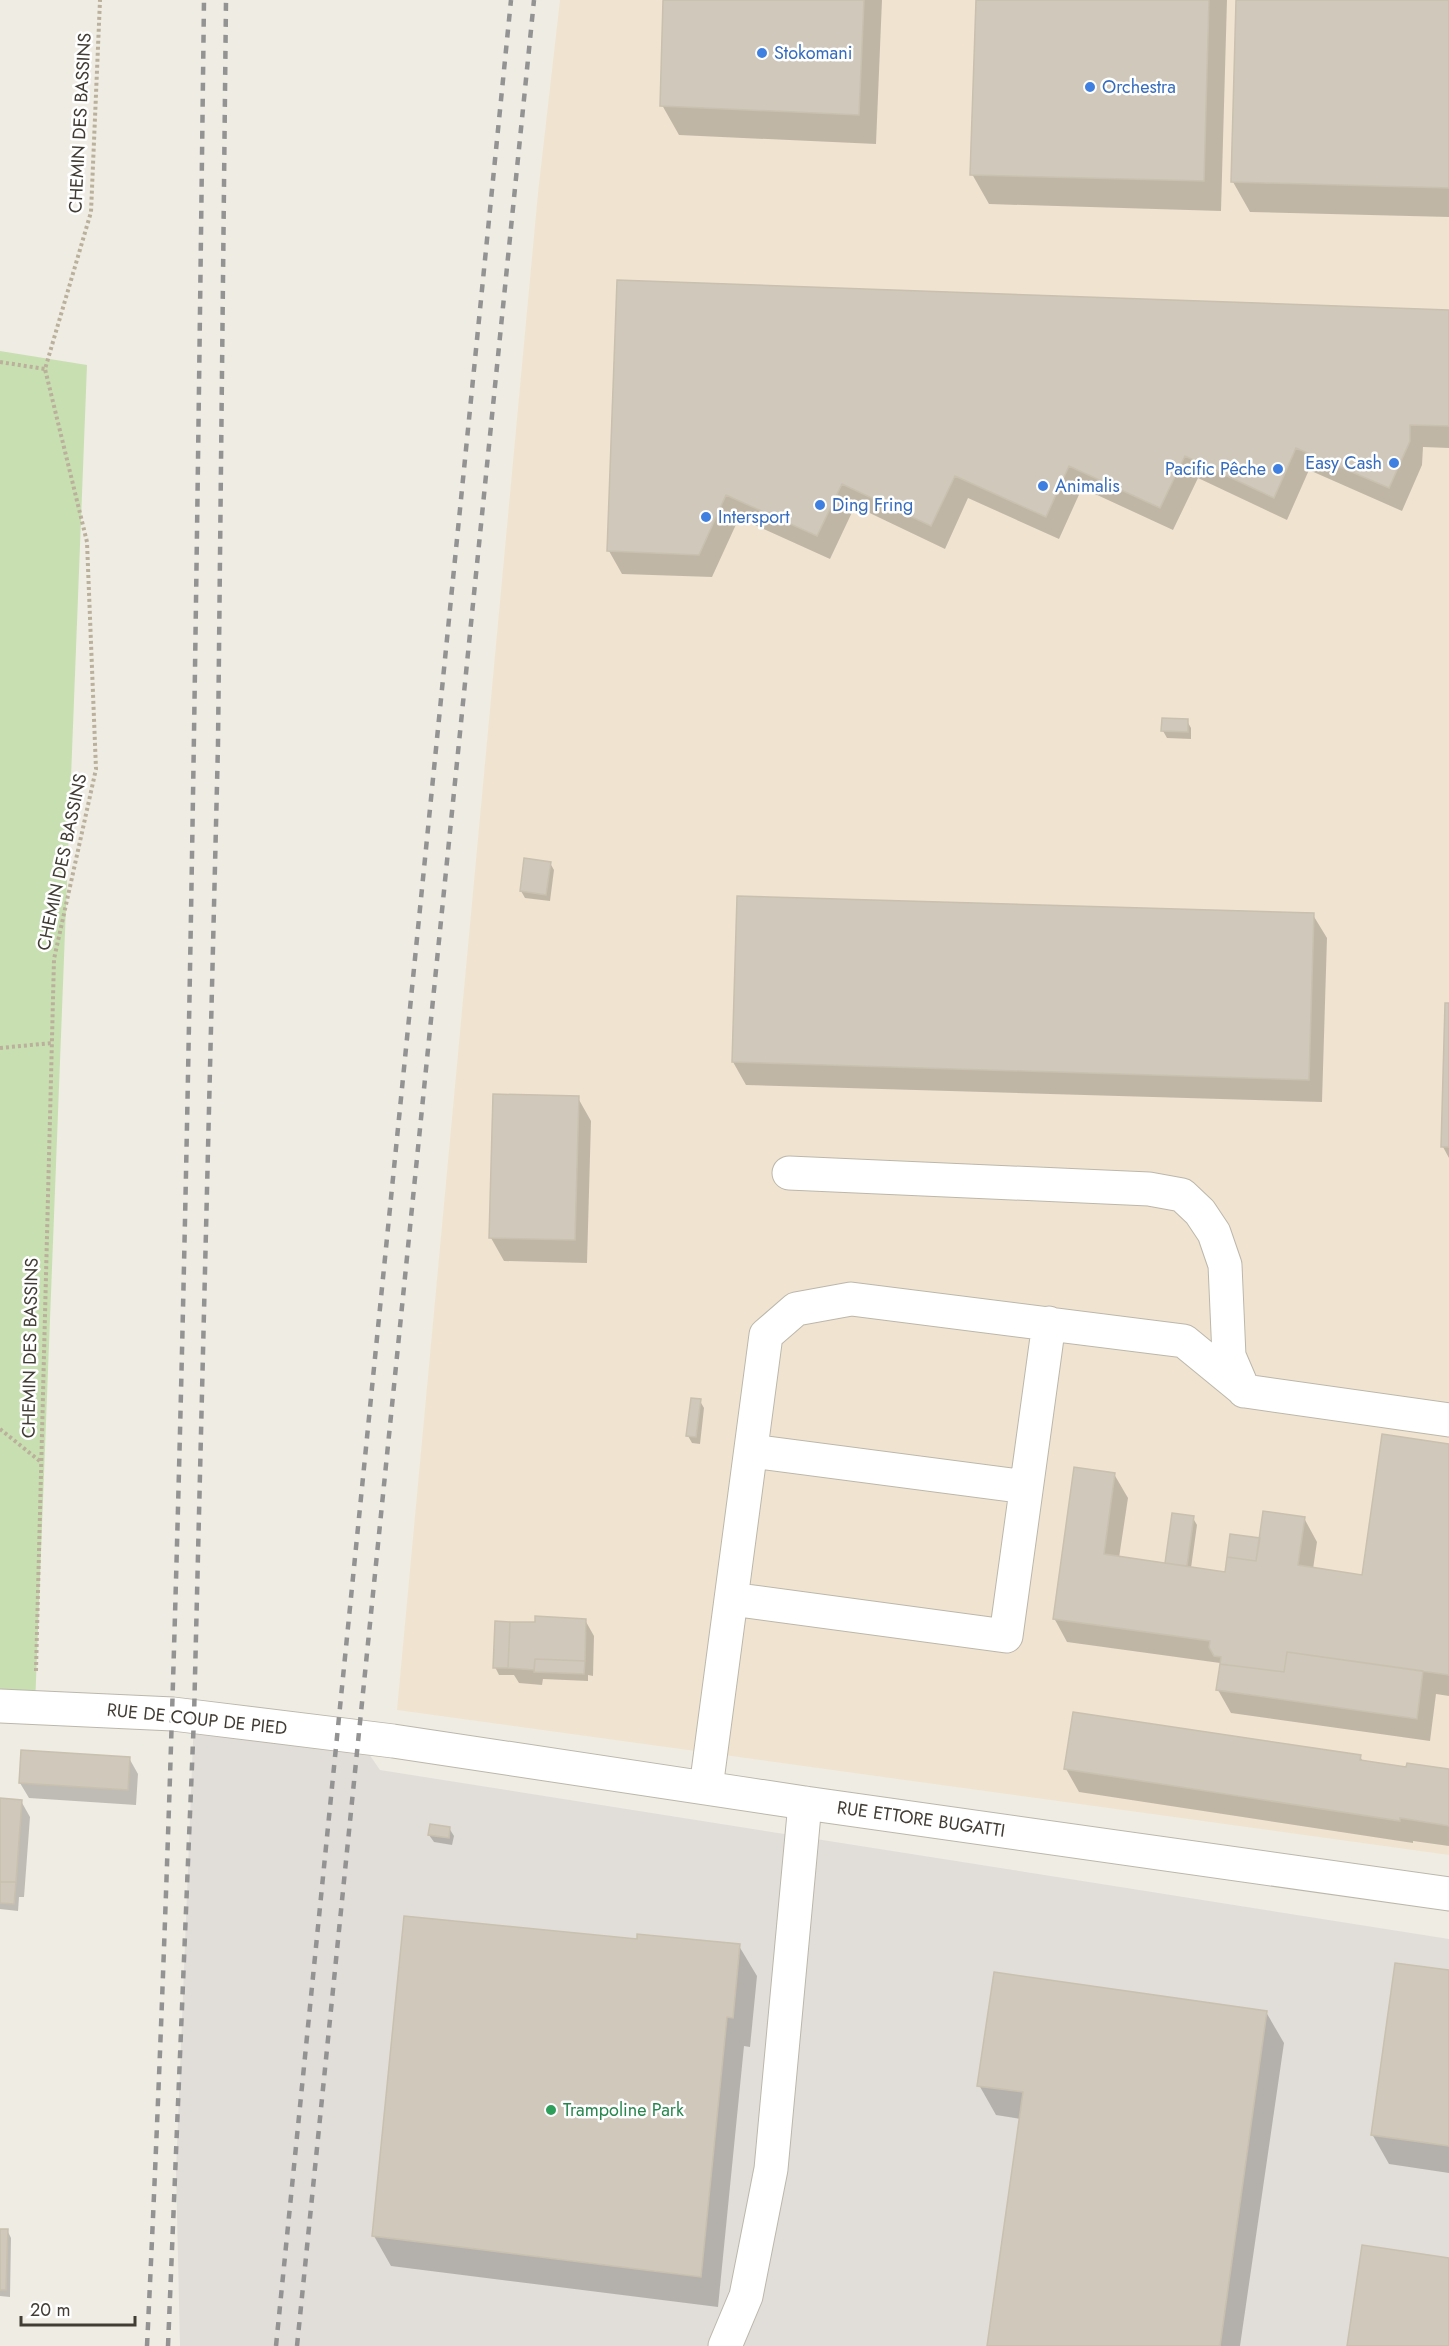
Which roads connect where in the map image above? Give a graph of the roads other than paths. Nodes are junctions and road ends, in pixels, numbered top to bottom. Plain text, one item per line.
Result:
1 (789, 1173) dead end
2 (1049, 1323) junction
3 (1245, 1391) junction
4 (1449, 1420) edge
5 (751, 1451) junction
6 (1026, 1487) junction
7 (731, 1599) junction
8 (0, 1706) edge
9 (393, 1741) joint
10 (706, 1788) junction
11 (805, 1803) junction
12 (1449, 1894) edge
13 (725, 2346) edge

1 - 3 street
2 - 3 street
2 - 5 street
2 - 6 street
3 - 4 street
5 - 6 street
5 - 7 street
6 - 7 street
7 - 10 street
8 - 9 street, RUE DE COUP DE PIED
9 - 10 street, RUE ETTORE BUGATTI
10 - 11 street, RUE ETTORE BUGATTI
11 - 12 street, RUE ETTORE BUGATTI
11 - 13 street

